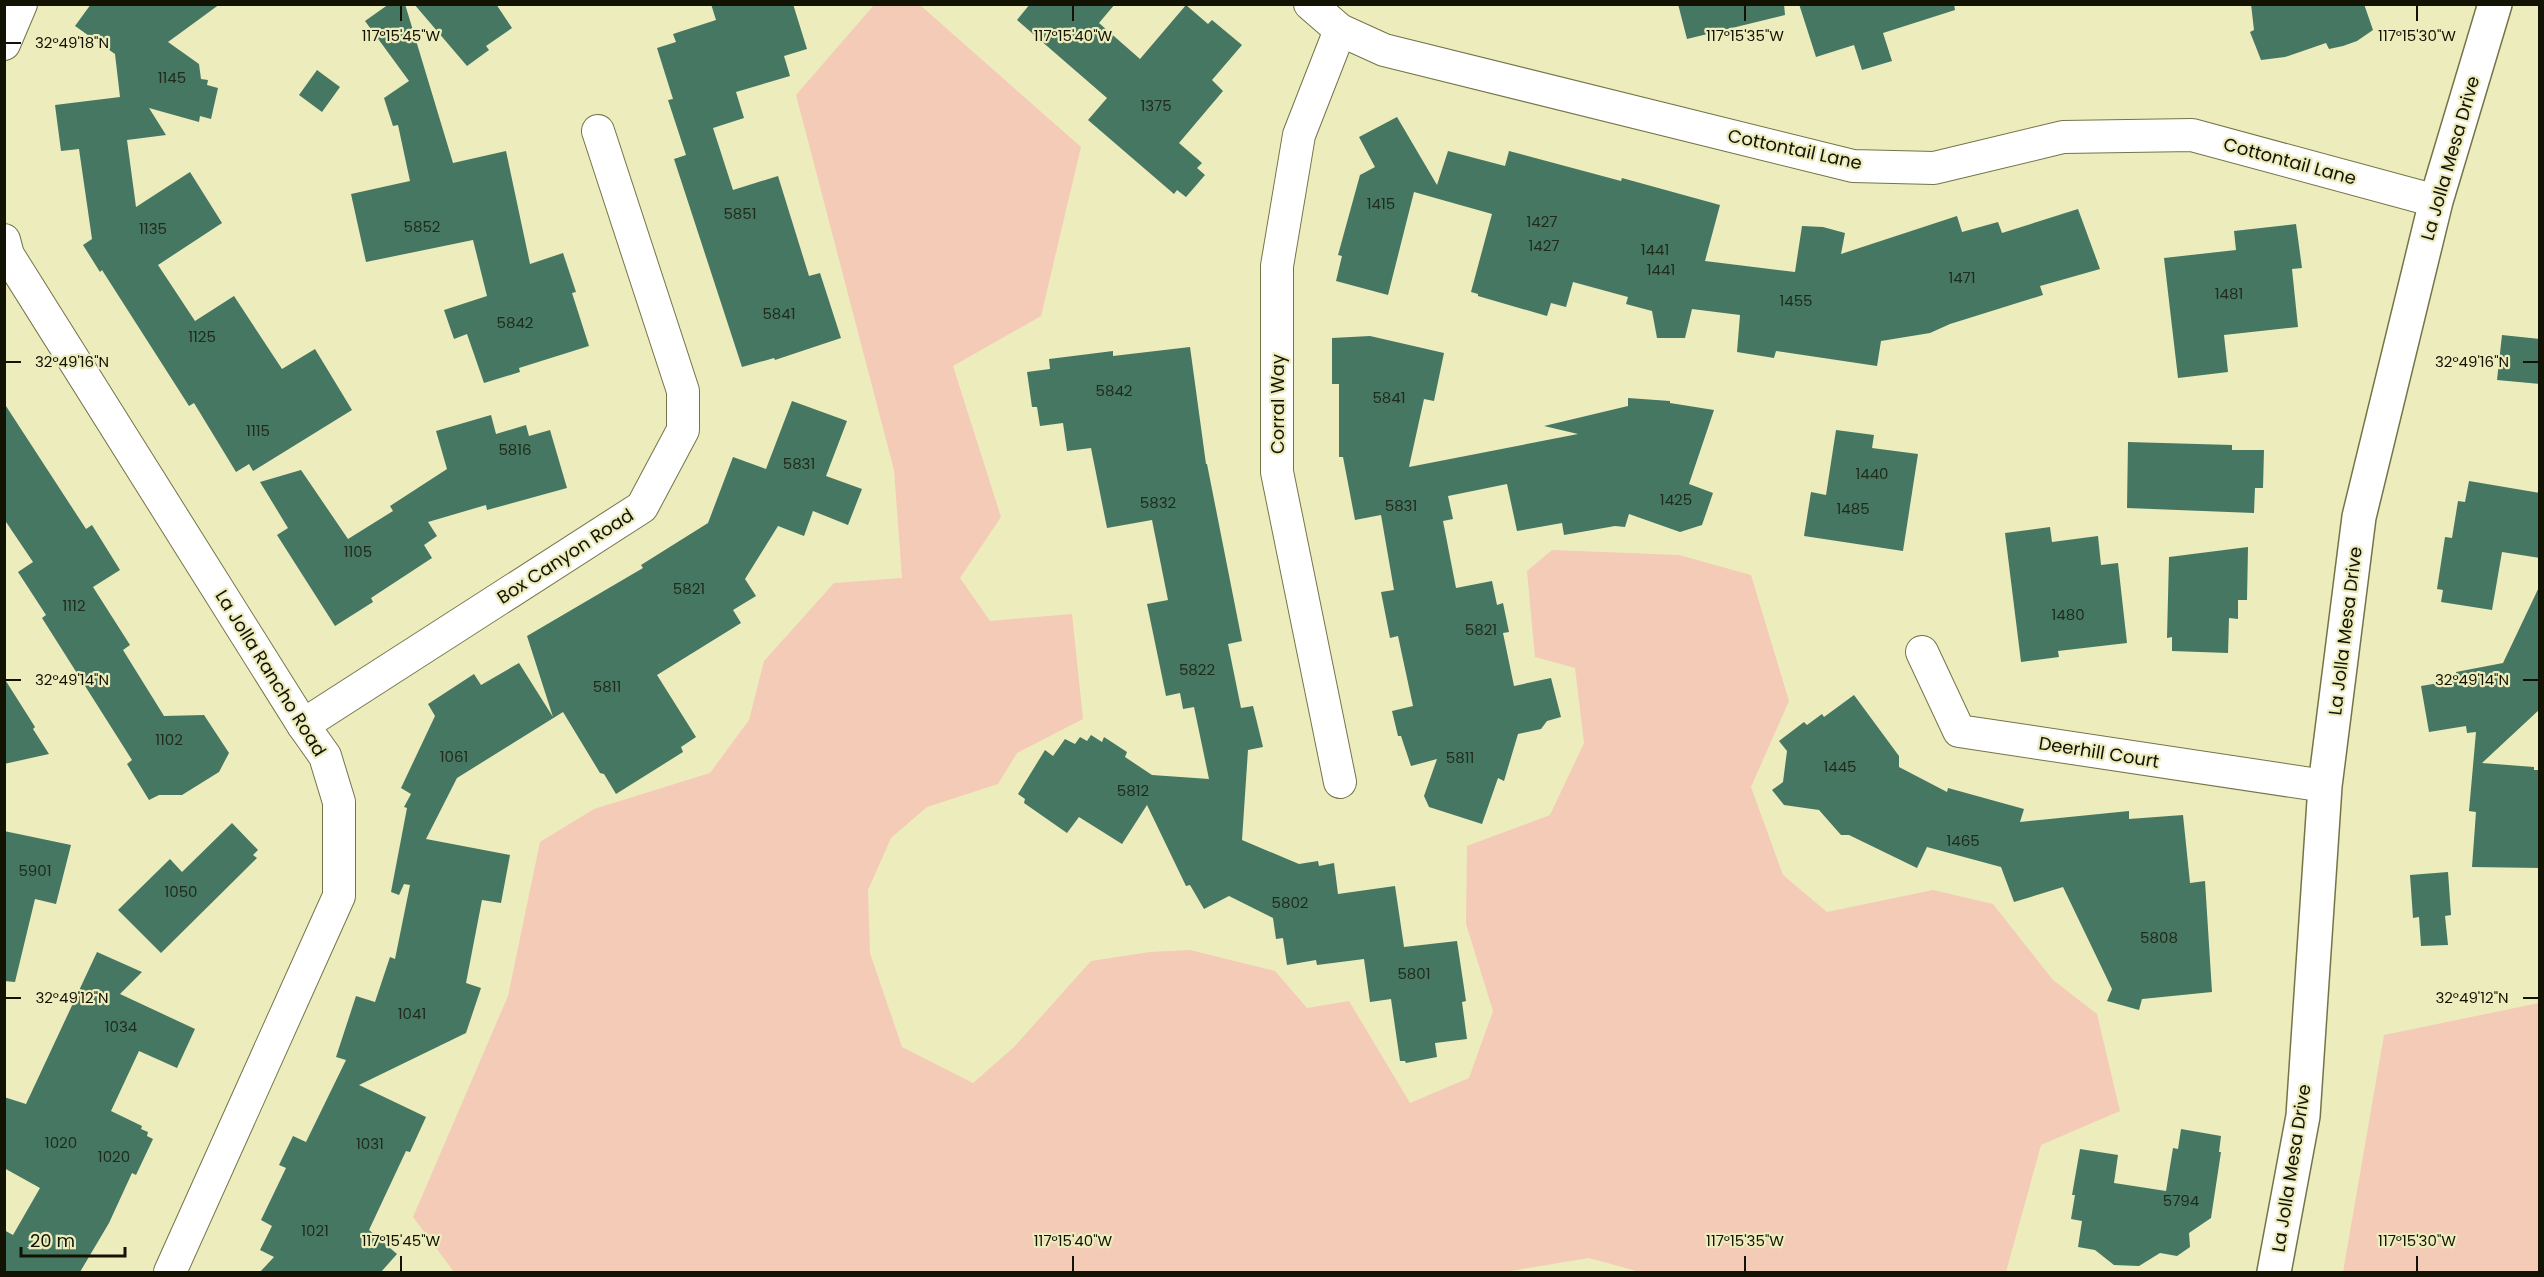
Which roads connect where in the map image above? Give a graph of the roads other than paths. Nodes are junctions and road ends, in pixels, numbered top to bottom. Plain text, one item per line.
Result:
1 (1310, 4) edge
2 (2495, 4) edge
3 (17, 6) edge
4 (1340, 30) junction
5 (4, 44) edge
6 (598, 131) dead end
7 (2436, 201) junction
8 (4, 240) edge
9 (1922, 652) dead end
10 (303, 725) junction
11 (1340, 782) dead end
12 (2325, 786) junction
13 (170, 1272) edge
14 (2274, 1272) edge

1 - 4 street, Cottontail Lane
2 - 7 street, La Jolla Mesa Drive
3 - 5 street
4 - 7 street, Cottontail Lane
4 - 11 street, Corral Way
6 - 10 street, Box Canyon Road
7 - 12 street, La Jolla Mesa Drive
8 - 10 street, La Jolla Rancho Road
9 - 12 street, Deerhill Court
10 - 13 street, La Jolla Rancho Road
12 - 14 street, La Jolla Mesa Drive

